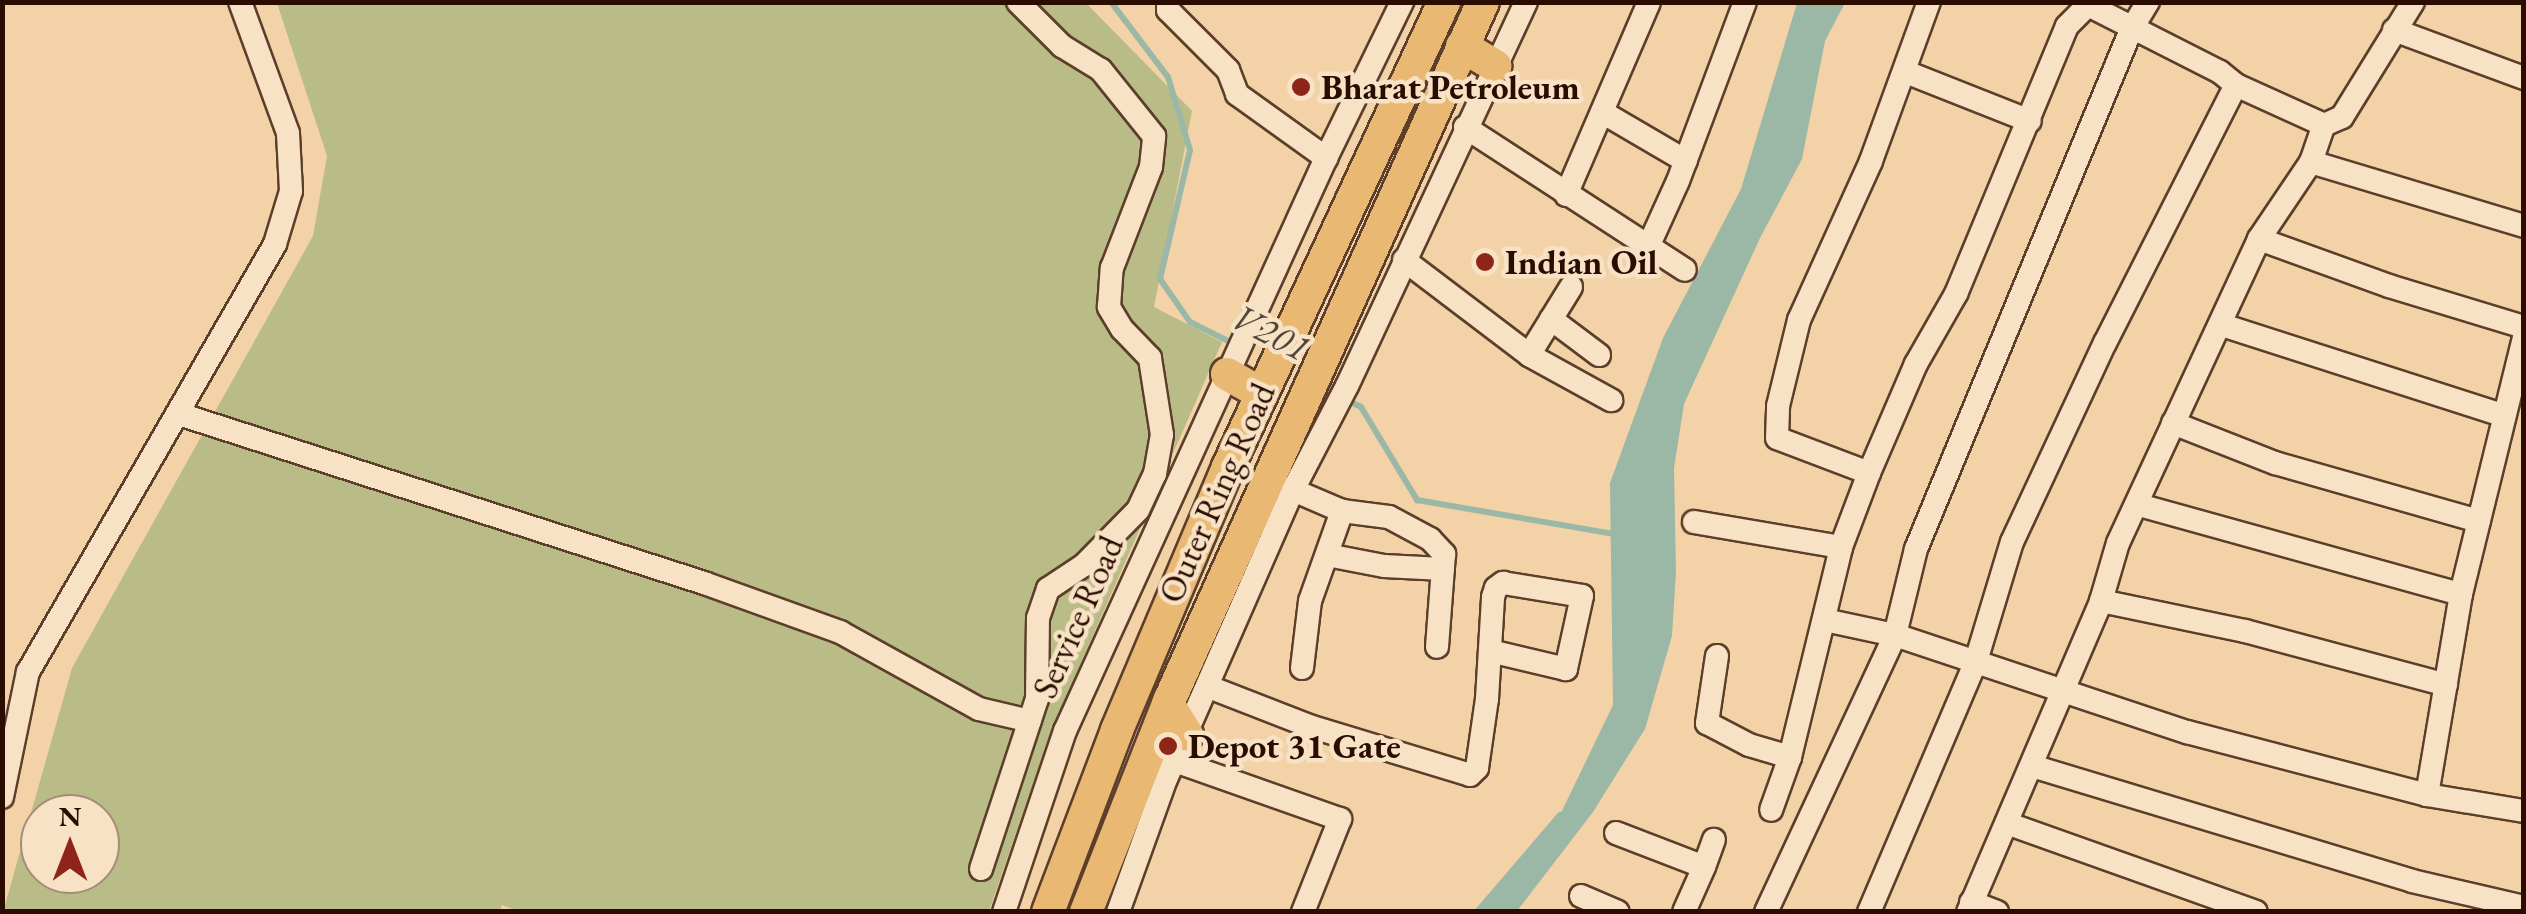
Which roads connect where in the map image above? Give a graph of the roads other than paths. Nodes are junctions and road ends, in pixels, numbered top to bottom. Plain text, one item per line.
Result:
1 (240, 2) edge
2 (1018, 2) edge
3 (1168, 2) edge
4 (1402, 2) edge
5 (1444, 2) edge
6 (1483, 2) edge
7 (1526, 2) edge
8 (1649, 2) edge
9 (1745, 2) edge
10 (1930, 2) edge
11 (2148, 2) edge
12 (2412, 2) edge
13 (2131, 30) junction
14 (2394, 30) junction
15 (1462, 46) junction
16 (1495, 66) junction
17 (1906, 72) junction
18 (2524, 78) edge
19 (2236, 85) junction
20 (1602, 112) junction
21 (2030, 121) junction
22 (2324, 126) junction
23 (1465, 127) junction
24 (1326, 158) junction
25 (1686, 161) junction
26 (2311, 162) junction
27 (1566, 195) junction
28 (2524, 226) edge
29 (2259, 239) junction
30 (1648, 246) junction
31 (1404, 260) junction
32 (1685, 270) dead end
33 (1571, 287) dead end
34 (1550, 319) junction
35 (2222, 325) junction
36 (2524, 327) edge
37 (2524, 338) edge
38 (1529, 355) junction
39 (1599, 355) dead end
40 (1231, 367) junction
41 (1271, 374) junction
42 (1318, 391) junction
43 (1610, 400) dead end
44 (179, 414) junction
45 (2503, 415) junction
46 (2173, 423) junction
47 (1869, 473) junction
48 (1293, 490) junction
49 (2140, 504) junction
50 (1342, 510) junction
51 (2479, 521) junction
52 (1694, 522) dead end
53 (1841, 547) junction
54 (1327, 555) junction
55 (1443, 569) junction
56 (2461, 594) junction
57 (2101, 601) junction
58 (1825, 620) junction
59 (1895, 634) junction
60 (1437, 647) dead end
61 (1490, 651) junction
62 (1717, 656) dead end
63 (1976, 660) junction
64 (1302, 668) dead end
65 (2446, 685) junction
66 (1209, 687) junction
67 (2061, 692) junction
68 (1168, 704) junction
69 (1030, 721) junction
70 (1181, 748) junction
71 (1790, 757) junction
72 (2032, 766) junction
73 (2427, 796) junction
74 (2, 797) edge
75 (1770, 810) dead end
76 (2524, 811) edge
77 (2009, 824) junction
78 (1616, 832) dead end
79 (1714, 840) dead end
80 (1704, 867) junction
81 (980, 869) dead end
82 (1581, 896) dead end
83 (1970, 907) edge
84 (2524, 908) edge
85 (1004, 912) edge
86 (1048, 912) edge
87 (1086, 912) edge
88 (1118, 912) edge
89 (1303, 912) edge
90 (1618, 912) edge
91 (1684, 912) edge
92 (1766, 912) edge
93 (1870, 912) edge
94 (1997, 912) edge
95 (2256, 912) edge

1 - 44 street
2 - 69 street
3 - 24 street
4 - 24 street
5 - 41 highway, Outer Ring Road
6 - 15 highway, Outer Ring Road
7 - 16 street
8 - 20 street
9 - 25 street
10 - 17 street
11 - 13 street
12 - 14 street
13 - 19 street
13 - 21 street
13 - 59 street
14 - 18 street
14 - 22 street
15 - 16 highway
15 - 42 highway, Outer Ring Road
16 - 23 street
17 - 21 street
17 - 47 street
19 - 22 street
19 - 63 street
20 - 25 street
20 - 27 street
21 - 47 street
22 - 26 street
23 - 27 street
23 - 31 street
24 - 40 street, Service Road
25 - 30 street
26 - 28 street
26 - 29 street
27 - 30 street
29 - 35 street
29 - 36 street
30 - 32 street
31 - 38 street
31 - 42 street
33 - 34 street
34 - 38 street
34 - 39 street
35 - 45 street
35 - 46 street
37 - 45 street
38 - 43 street
40 - 41 highway
40 - 85 street, Service Road
41 - 86 highway, Outer Ring Road
42 - 48 street
42 - 68 highway, Outer Ring Road
44 - 69 street
44 - 74 street
45 - 51 street
46 - 49 street
46 - 51 street
47 - 53 street
48 - 50 street
48 - 66 street
49 - 56 street
49 - 57 street
50 - 54 street
50 - 55 street
51 - 56 street
52 - 53 street
53 - 58 street
54 - 55 street
54 - 64 street
55 - 60 street
56 - 65 street
57 - 65 street
57 - 67 street
58 - 59 street
58 - 71 street
59 - 63 street
59 - 92 street
61 - 61 street
61 - 66 street
62 - 71 street
63 - 67 street
63 - 93 street
65 - 73 street
66 - 70 street
67 - 72 street
67 - 73 street
68 - 70 highway
68 - 87 highway, Outer Ring Road
69 - 81 street
70 - 88 street
70 - 89 street
71 - 75 street
72 - 77 street
72 - 84 street
73 - 76 street
77 - 83 street
77 - 95 street
78 - 80 street
79 - 80 street
80 - 91 street
82 - 90 street
83 - 94 street

